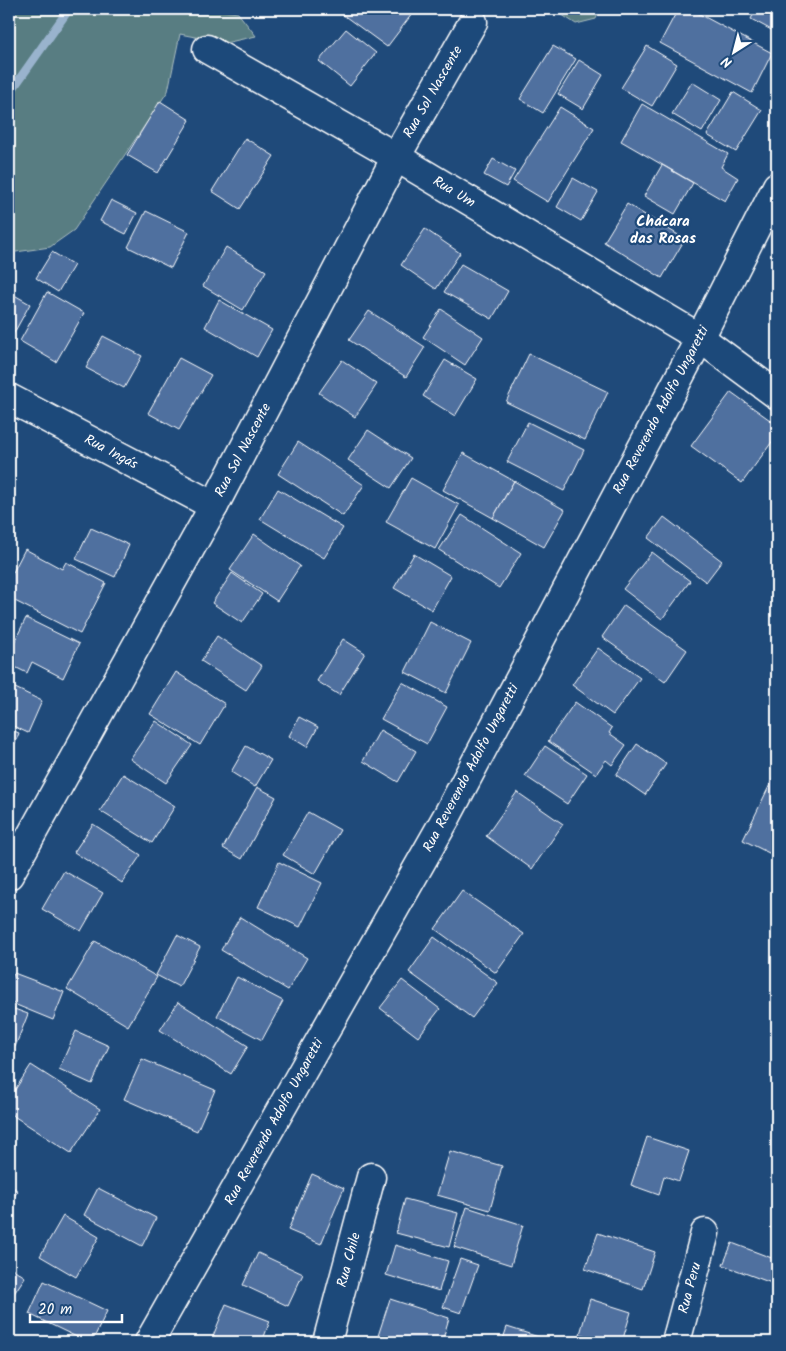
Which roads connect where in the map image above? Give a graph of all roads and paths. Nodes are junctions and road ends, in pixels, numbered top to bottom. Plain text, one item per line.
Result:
1 (473, 22) dead end
2 (207, 48) dead end
3 (396, 157) junction
4 (777, 186) edge
5 (700, 338) junction
6 (777, 395) edge
7 (9, 398) edge
8 (214, 506) junction
9 (9, 875) edge
10 (371, 1177) dead end
11 (705, 1233) dead end
12 (149, 1342) edge
13 (327, 1342) edge
14 (676, 1342) edge

1 - 3 street, Rua Sol Nascente
2 - 3 street, Rua Um
3 - 5 street, Rua Um
3 - 8 street, Rua Sol Nascente
4 - 5 street, Rua Reverendo Adolfo Ungaretti
5 - 6 street, Rua Um
5 - 12 street, Rua Reverendo Adolfo Ungaretti
7 - 8 street, Rua Ingás
8 - 9 street, Rua Sol Nascente
10 - 13 street, Rua Chile
11 - 14 street, Rua Peru

